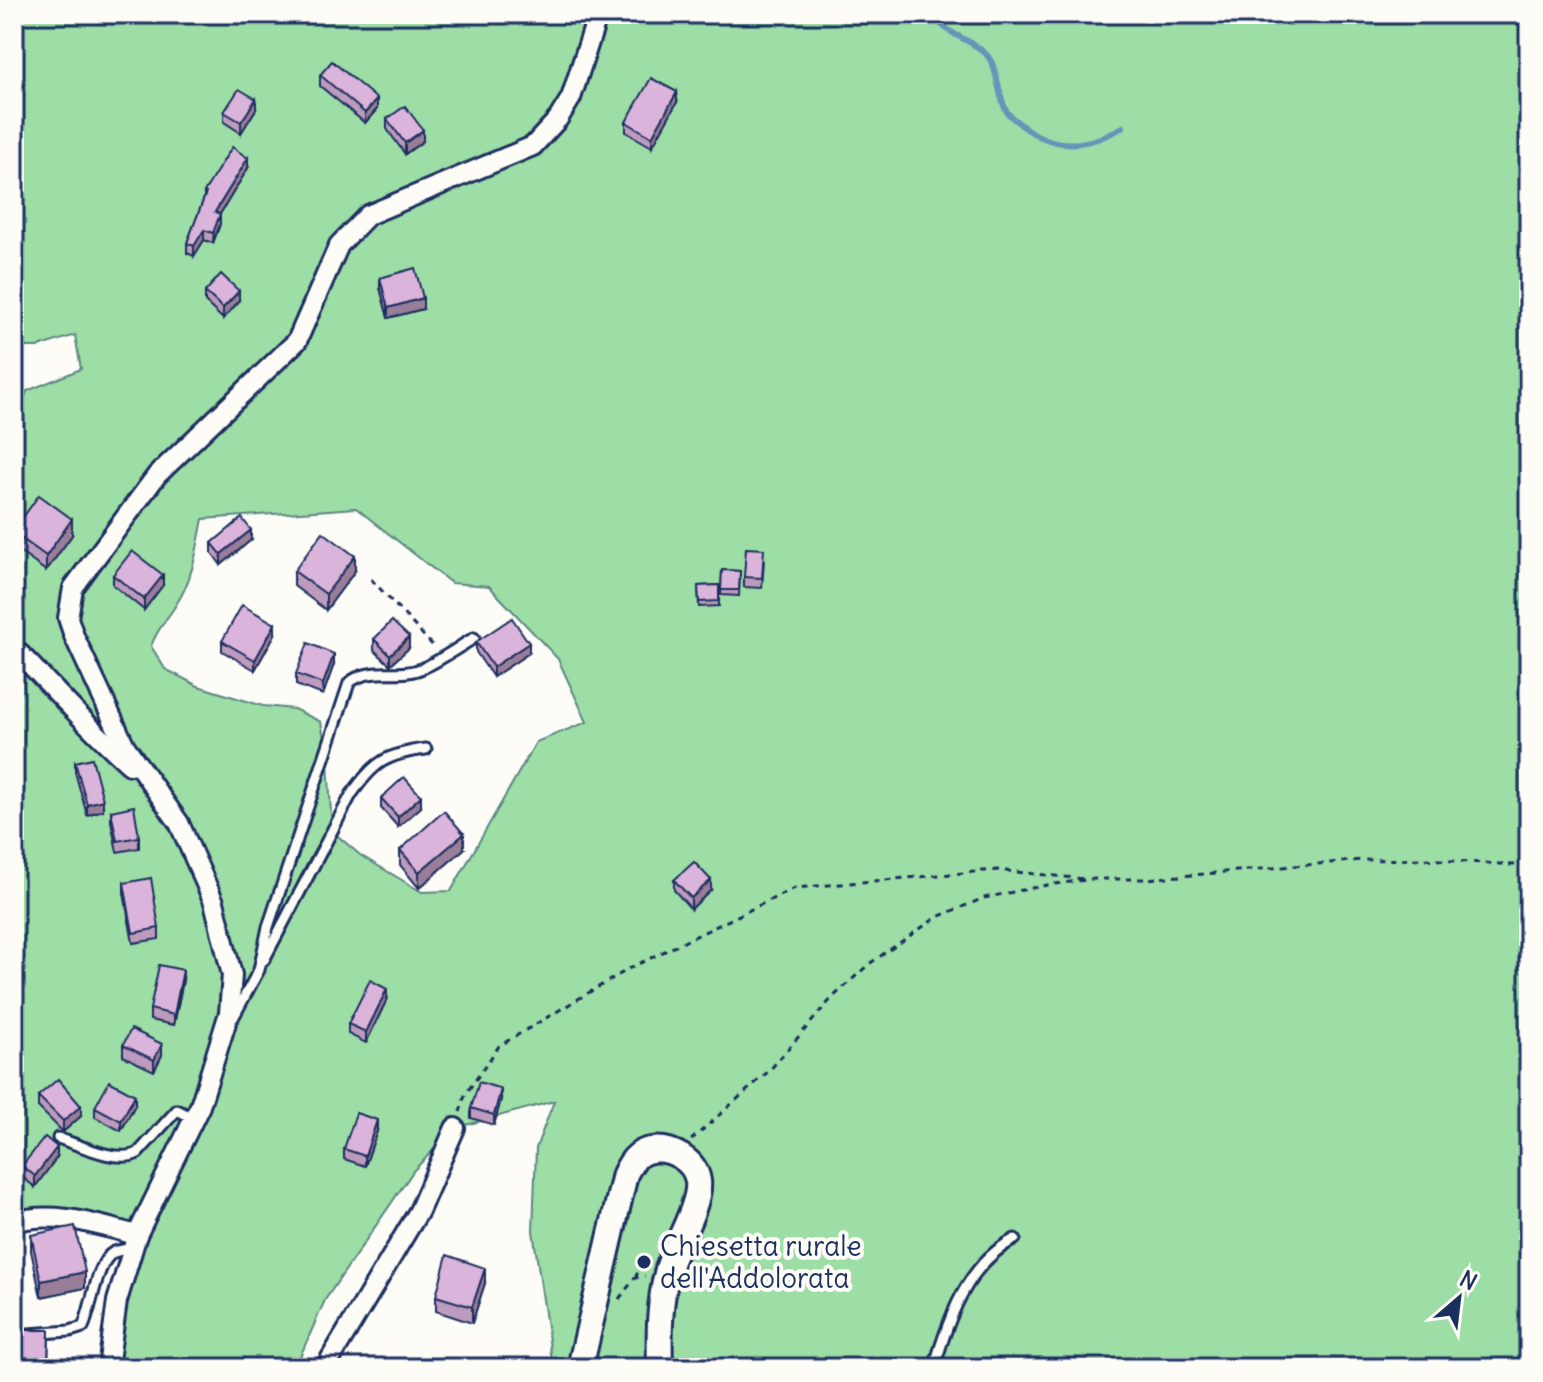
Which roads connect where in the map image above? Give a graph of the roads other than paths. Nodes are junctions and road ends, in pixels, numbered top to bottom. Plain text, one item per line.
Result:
1 (598, 14) edge
2 (474, 638) dead end
3 (14, 648) edge
4 (426, 749) dead end
5 (152, 785) junction
6 (259, 970) junction
7 (219, 1046) junction
8 (193, 1118) junction
9 (455, 1128) road end
10 (58, 1138) dead end
11 (14, 1222) edge
12 (1015, 1239) dead end
13 (135, 1242) junction
14 (14, 1335) edge
15 (108, 1368) edge
16 (325, 1368) edge
17 (580, 1368) edge
18 (660, 1368) edge
19 (934, 1368) edge

1 - 5 street
2 - 6 lane
3 - 5 street
4 - 6 lane
5 - 7 street
6 - 7 lane
7 - 8 street
8 - 10 lane
8 - 13 street
9 - 16 street
11 - 13 street
12 - 19 lane
13 - 14 lane
13 - 15 street
17 - 18 street

